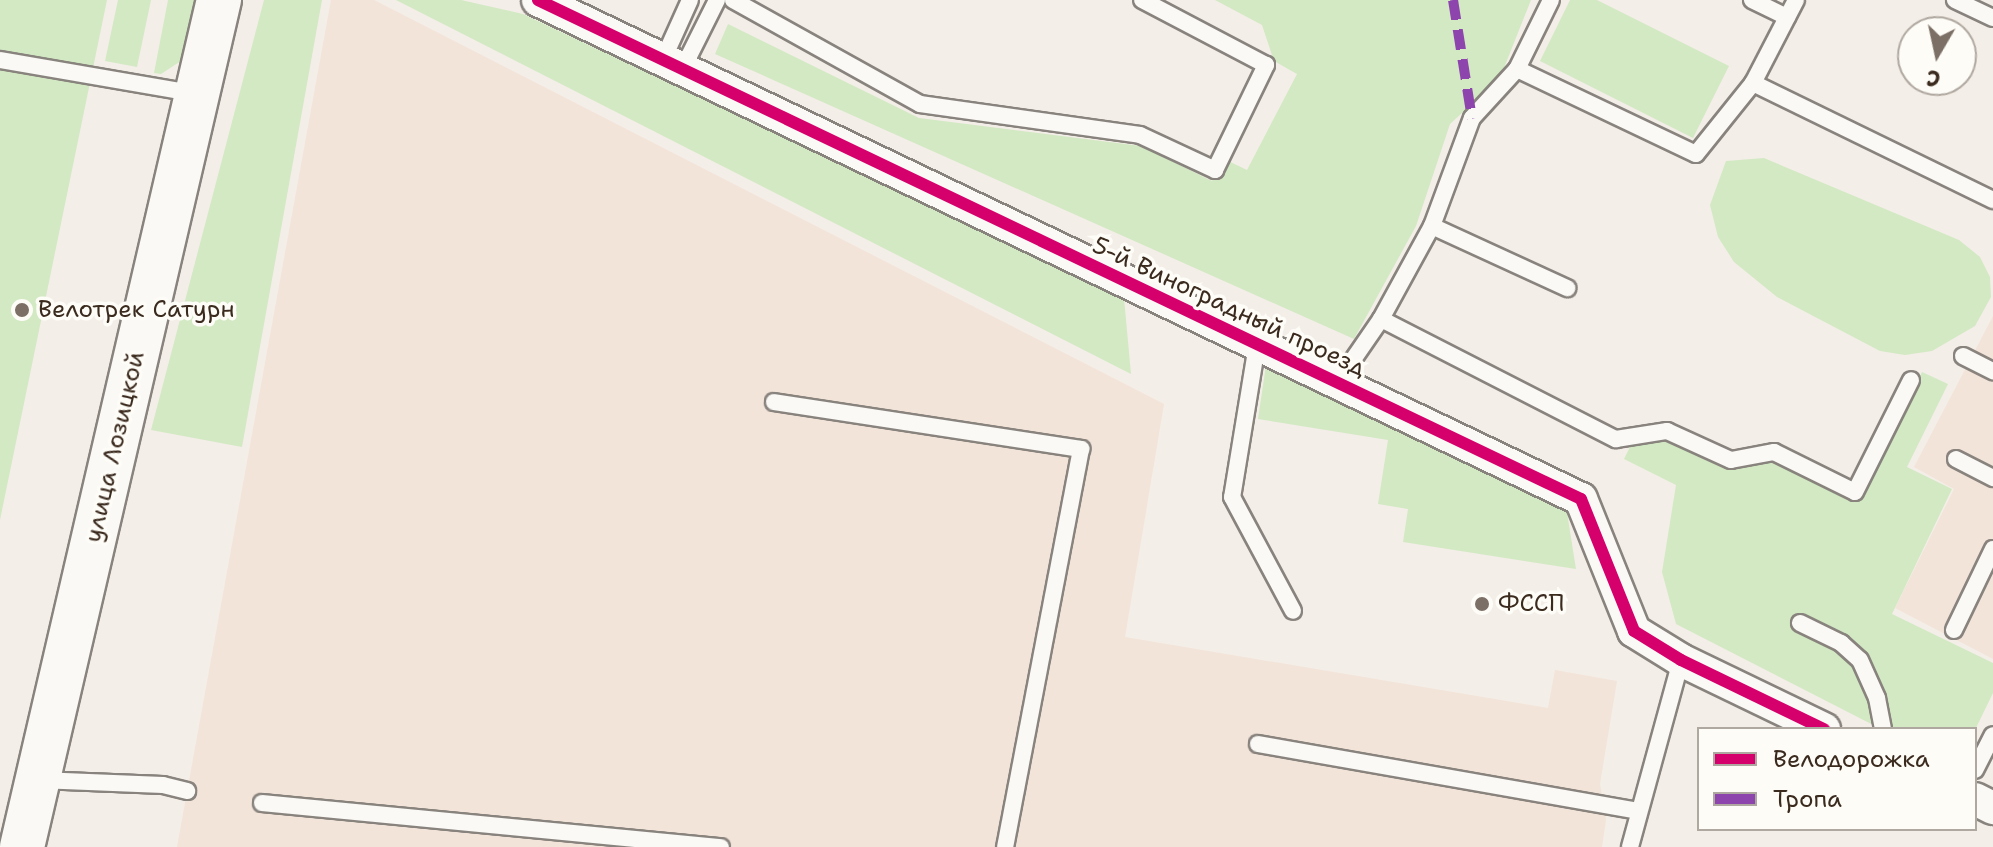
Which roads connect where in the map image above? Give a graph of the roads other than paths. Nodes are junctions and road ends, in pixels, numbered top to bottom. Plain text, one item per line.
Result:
1 (219, 0) edge
2 (690, 0) edge
3 (717, 0) edge
4 (733, 0) edge
5 (1142, 0) edge
6 (1551, 0) edge
7 (1752, 0) edge
8 (1796, 0) edge
9 (1955, 0) edge
10 (551, 2) edge
11 (1787, 17) junction
12 (1993, 18) edge
13 (0, 60) edge
14 (672, 66) junction
15 (1517, 69) junction
16 (1753, 83) junction
17 (197, 95) junction
18 (1993, 200) edge
19 (1432, 226) junction
20 (1567, 288) dead end
21 (1381, 319) junction
22 (1257, 345) junction
23 (1963, 356) dead end
24 (1993, 371) edge
25 (1911, 380) dead end
26 (1337, 383) junction
27 (774, 402) dead end
28 (1956, 459) dead end
29 (1993, 478) edge
30 (1993, 549) edge
31 (1293, 611) dead end
32 (1800, 623) dead end
33 (1954, 630) dead end
34 (1681, 660) junction
35 (1820, 727) edge
36 (1883, 727) edge
37 (1993, 735) edge
38 (1258, 744) dead end
39 (1977, 766) edge
40 (38, 780) junction
41 (187, 791) dead end
42 (262, 803) dead end
43 (1637, 811) junction
44 (22, 847) edge
45 (721, 847) edge
46 (1005, 847) edge
47 (1630, 847) edge

1 - 17 main road, улица Лозицкой
2 - 14 lane
3 - 14 lane
4 - 5 lane
6 - 15 lane
7 - 11 lane
8 - 11 lane
9 - 12 lane
10 - 14 street, 5-й Виноградный проезд
11 - 16 lane
13 - 17 lane
14 - 22 street, 5-й Виноградный проезд
15 - 16 lane
15 - 19 lane
16 - 18 lane
17 - 40 main road, улица Лозицкой
19 - 20 lane
19 - 21 lane
21 - 25 lane
21 - 26 lane
22 - 26 street, 5-й Виноградный проезд
22 - 31 lane
23 - 24 lane
26 - 34 street, 5-й Виноградный проезд
27 - 46 lane
28 - 29 lane
30 - 33 lane
32 - 36 lane
34 - 35 street, 5-й Виноградный проезд
34 - 43 lane
37 - 39 lane
38 - 43 lane
40 - 41 lane
40 - 44 main road, улица Лозицкой
42 - 45 lane
43 - 47 lane

